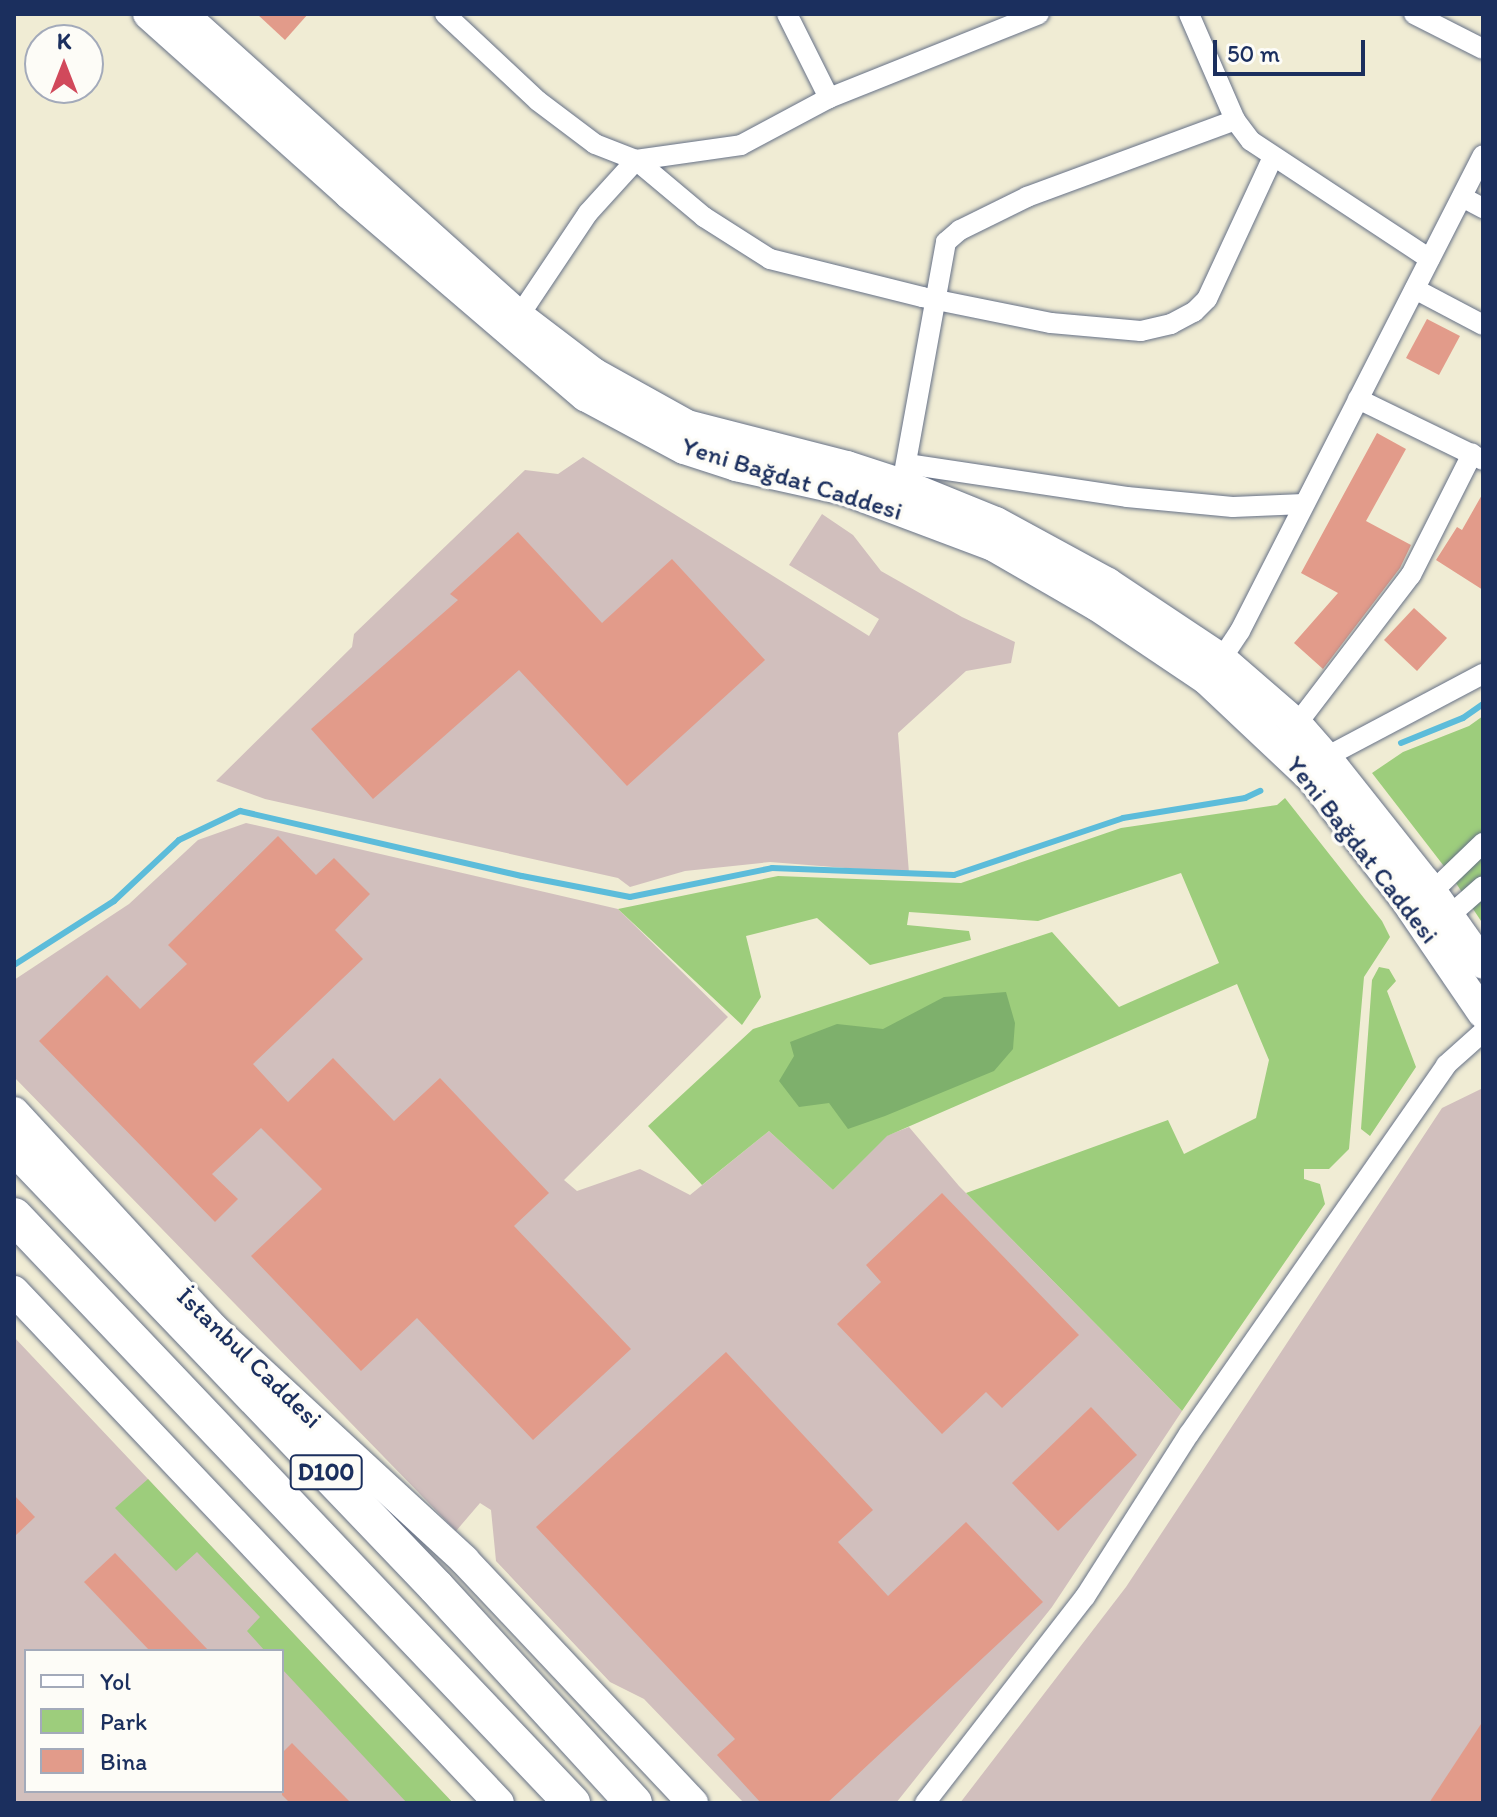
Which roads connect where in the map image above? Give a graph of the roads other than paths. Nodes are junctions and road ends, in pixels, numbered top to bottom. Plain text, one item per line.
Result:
1 (148, 14) edge
2 (183, 14) edge
3 (445, 14) edge
4 (787, 14) edge
5 (1039, 14) edge
6 (1189, 14) edge
7 (1414, 14) edge
8 (1483, 49) edge
9 (829, 98) junction
10 (1235, 120) junction
11 (1483, 155) edge
12 (1273, 157) junction
13 (636, 160) junction
14 (1462, 197) junction
15 (1483, 208) edge
16 (1430, 259) junction
17 (1415, 289) junction
18 (934, 299) junction
19 (519, 316) junction
20 (1483, 325) edge
21 (1358, 399) junction
22 (1478, 457) edge
23 (905, 474) junction
24 (1304, 504) junction
25 (1214, 669) junction
26 (1483, 674) edge
27 (1288, 735) junction
28 (1326, 757) junction
29 (1483, 843) edge
30 (1483, 886) edge
31 (1440, 904) junction
32 (1483, 964) edge
33 (1483, 1014) edge
34 (1483, 1032) edge
35 (14, 1112) edge
36 (14, 1132) edge
37 (14, 1146) edge
38 (14, 1216) edge
39 (118, 1225) junction
40 (14, 1291) edge
41 (499, 1803) edge
42 (572, 1803) edge
43 (634, 1803) edge
44 (693, 1803) edge
45 (925, 1803) edge

1 - 25 main road, Yeni Bağdat Caddesi
2 - 19 main road, Yeni Bağdat Caddesi
3 - 13 street
4 - 9 street
5 - 9 street
6 - 10 street
7 - 8 street
9 - 13 street
10 - 12 street
10 - 18 street
11 - 14 street
12 - 16 street
12 - 18 street
13 - 18 street
13 - 19 street
14 - 15 street
14 - 16 street
16 - 17 street
17 - 20 street
17 - 21 street
18 - 23 street
19 - 23 main road, Yeni Bağdat Caddesi
21 - 22 street
21 - 24 street
22 - 27 street
23 - 24 street
23 - 25 main road, Yeni Bağdat Caddesi
24 - 25 street
25 - 27 main road, Yeni Bağdat Caddesi
26 - 28 street
27 - 28 main road, Yeni Bağdat Caddesi
27 - 33 main road, Yeni Bağdat Caddesi
28 - 31 main road, Yeni Bağdat Caddesi
29 - 31 street
30 - 31 street
31 - 32 main road, Yeni Bağdat Caddesi
34 - 45 street
35 - 39 main road, İstanbul Caddesi
36 - 39 highway
37 - 43 highway, D100 / D100
38 - 42 highway, D100 / D100
39 - 44 main road, İstanbul Caddesi
40 - 41 main road

